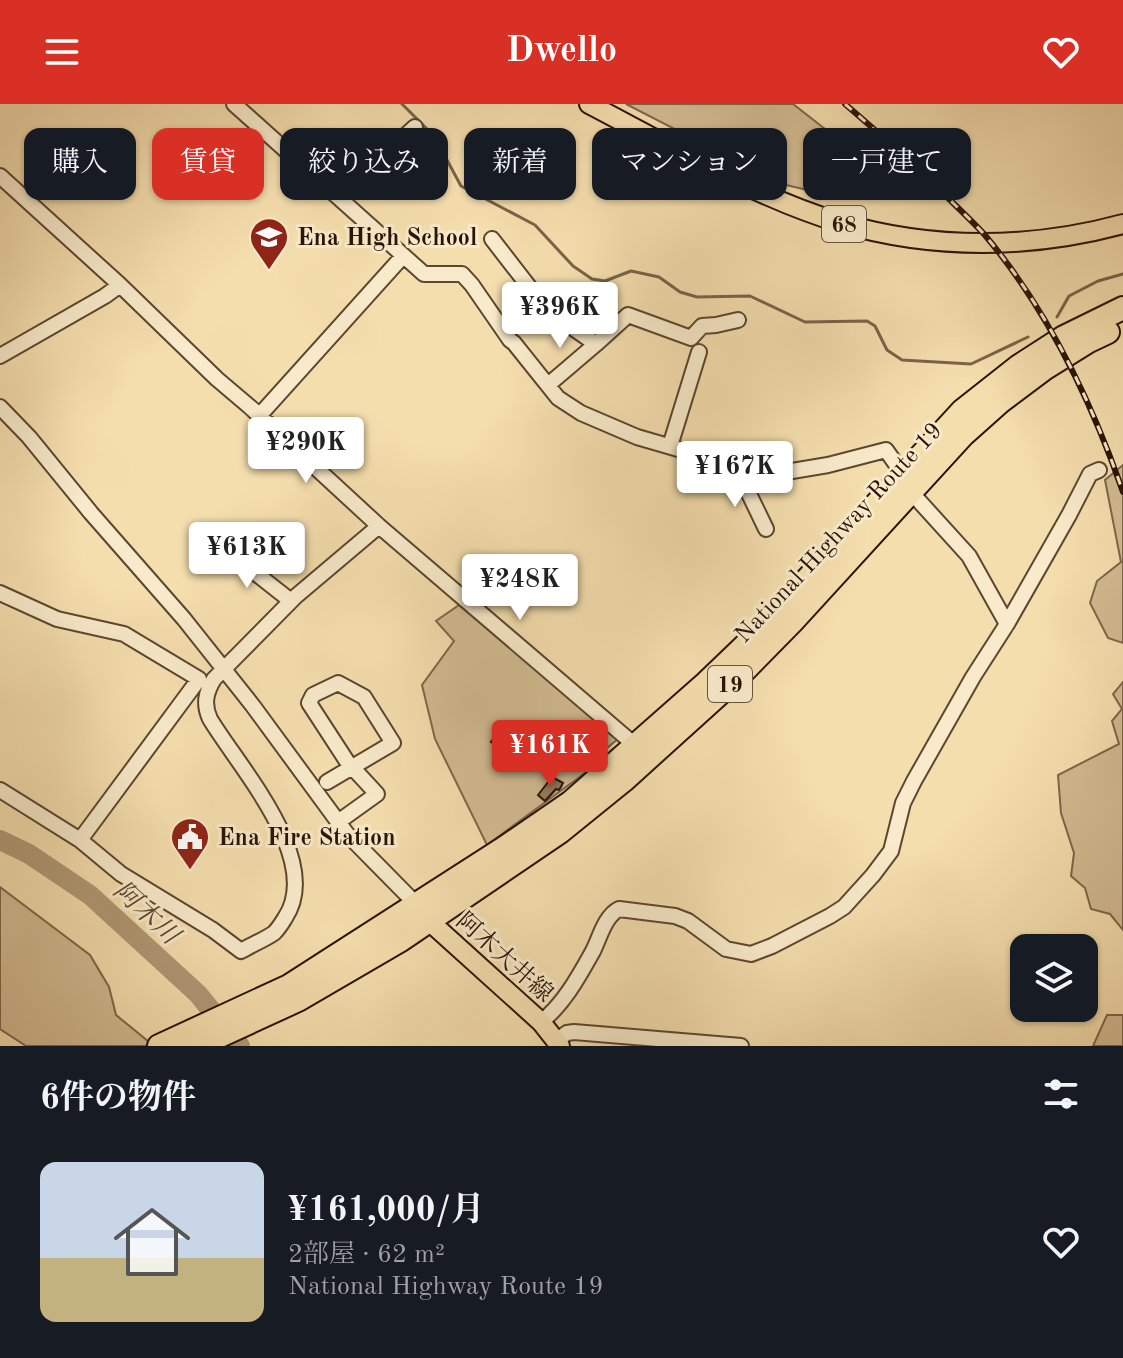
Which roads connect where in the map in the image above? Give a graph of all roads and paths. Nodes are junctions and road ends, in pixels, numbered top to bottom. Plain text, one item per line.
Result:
1 (234, 104) edge
2 (589, 104) edge
3 (280, 145) edge
4 (0, 176) edge
5 (341, 200) edge
6 (1123, 224) edge
7 (492, 239) dead end
8 (403, 256) junction
9 (120, 285) junction
10 (1123, 308) edge
11 (738, 320) dead end
12 (1123, 324) edge
13 (596, 344) junction
14 (699, 352) dead end
15 (0, 356) edge
16 (548, 385) junction
17 (0, 407) edge
18 (259, 416) junction
19 (670, 446) junction
20 (1099, 470) dead end
21 (739, 473) junction
22 (906, 483) junction
23 (379, 526) junction
24 (766, 529) dead end
25 (225, 549) dead end
26 (0, 593) edge
27 (291, 601) junction
28 (1007, 624) junction
29 (224, 668) junction
30 (636, 746) junction
31 (352, 767) junction
32 (327, 782) dead end
33 (0, 790) edge
34 (338, 822) junction
35 (80, 840) junction
36 (422, 912) junction
37 (294, 993) junction
38 (541, 1022) junction
39 (558, 1044) edge
40 (159, 1046) edge
41 (198, 1046) edge
42 (741, 1046) edge

1 - 3 street
2 - 6 main road, 68
4 - 9 street
5 - 8 street
7 - 13 street
8 - 16 street
8 - 18 street
9 - 15 street
9 - 18 street
10 - 22 highway, National Highway Route 19 / 19
11 - 13 street
12 - 22 highway, National Highway Route 19 / 19
13 - 16 street
14 - 19 street
16 - 19 street
17 - 29 street
18 - 23 street
19 - 21 street
20 - 28 street
21 - 22 street
21 - 24 street
22 - 28 street
22 - 30 highway, National Highway Route 19 / 19
22 - 36 highway, National Highway Route 19 / 19
23 - 27 street
23 - 30 street
25 - 27 street
26 - 35 street
27 - 29 street
28 - 38 street
29 - 34 street
29 - 35 street
30 - 36 highway, National Highway Route 19 / 19
31 - 31 street
31 - 32 street
31 - 34 street
33 - 35 street
34 - 36 street
36 - 37 highway, National Highway Route 19 / 19
36 - 38 main road, 阿木大井線
37 - 40 highway, National Highway Route 19 / 19
37 - 41 highway, National Highway Route 19 / 19
38 - 39 main road, 阿木大井線
39 - 42 street

